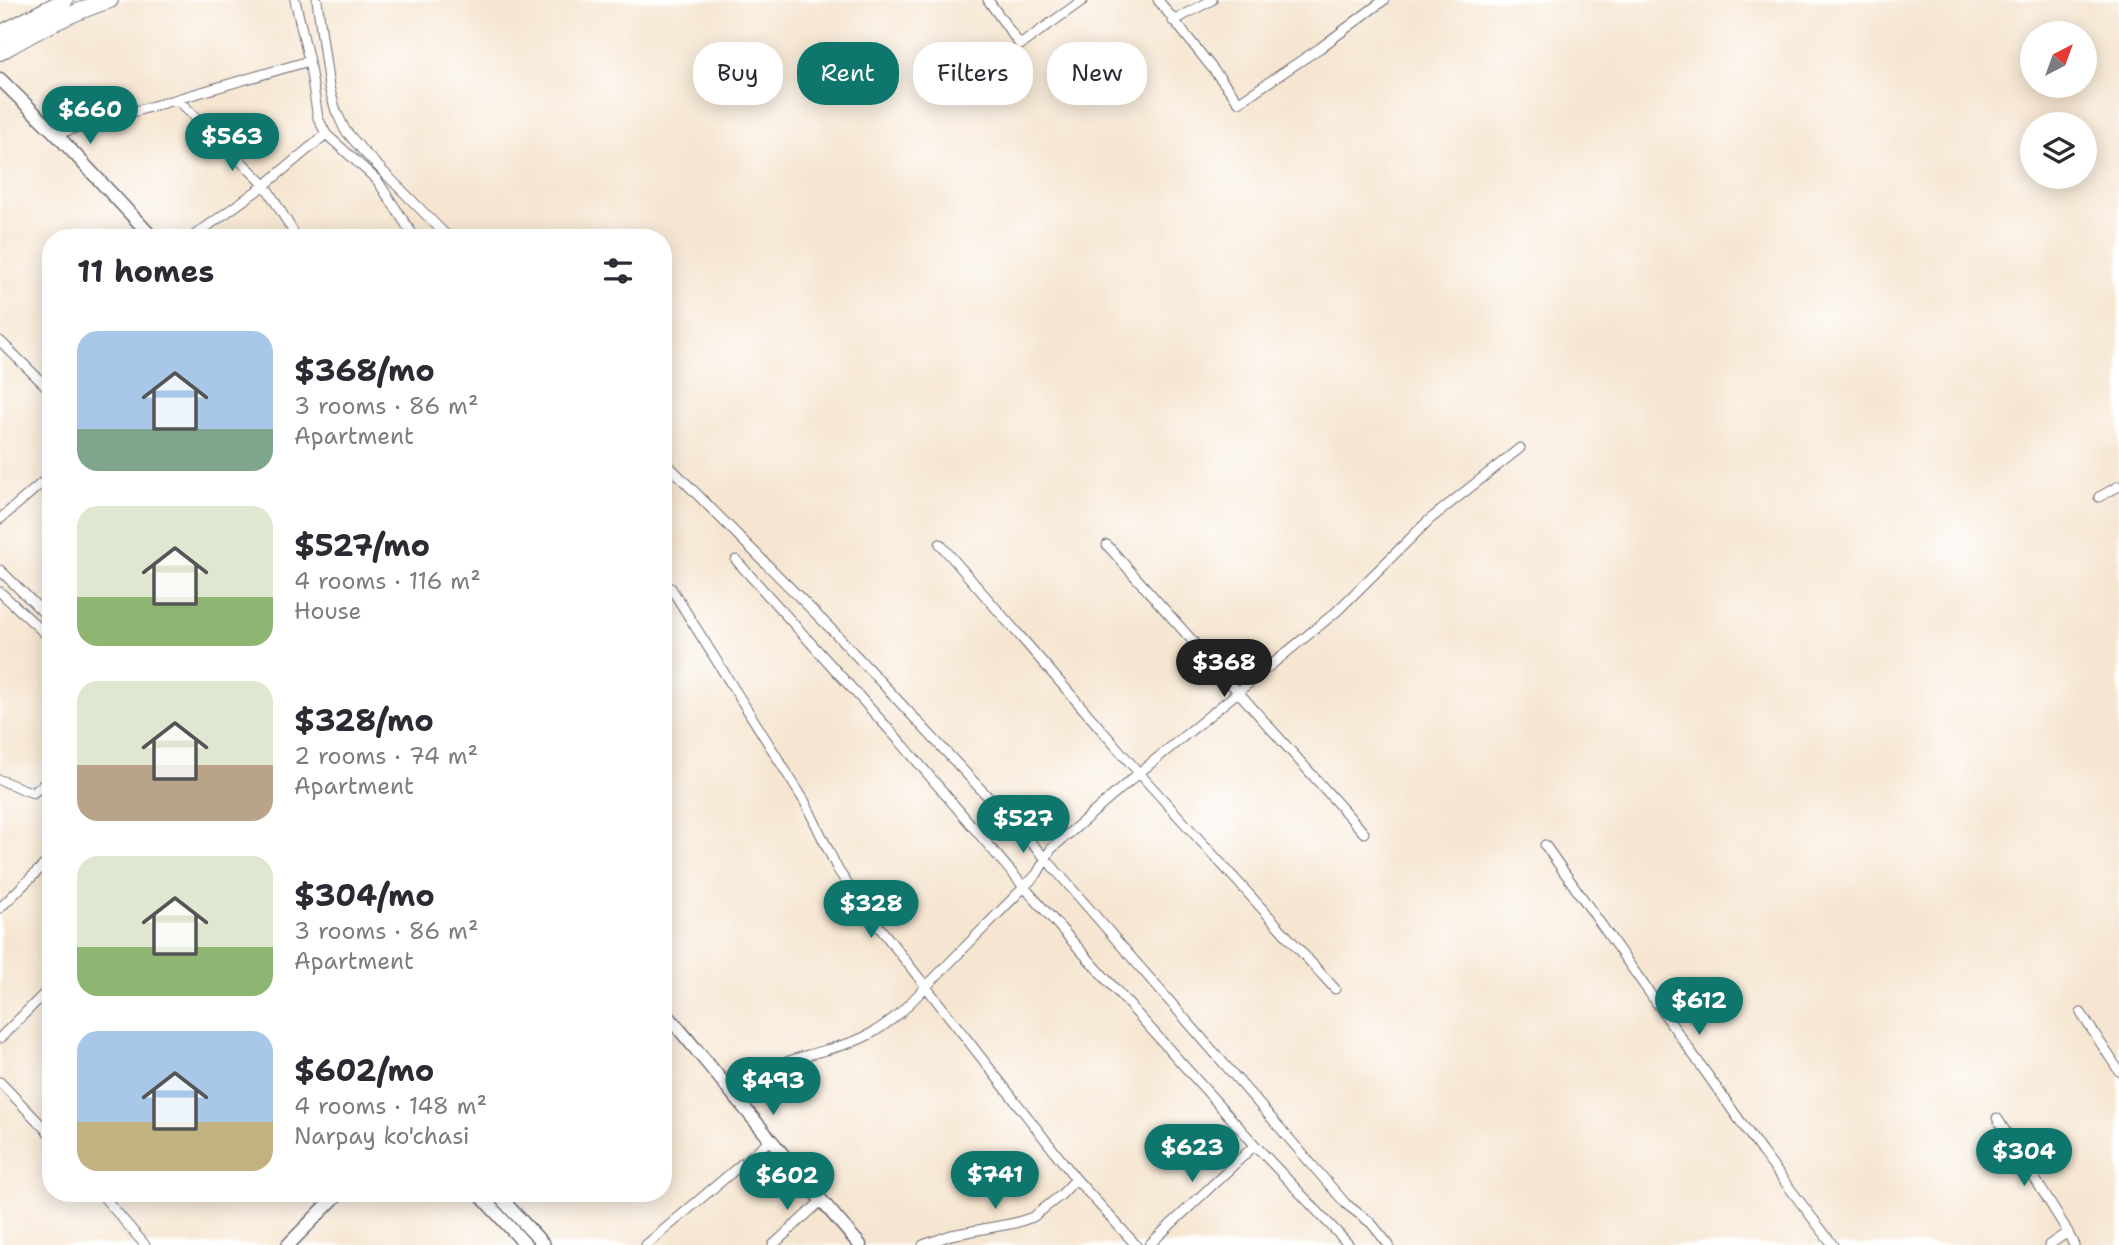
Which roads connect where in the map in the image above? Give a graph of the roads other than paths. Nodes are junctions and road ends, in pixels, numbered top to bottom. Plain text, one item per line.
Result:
1 (65, 0) edge
2 (110, 0) edge
3 (295, 0) edge
4 (317, 0) edge
5 (988, 0) edge
6 (1083, 0) edge
7 (1158, 0) edge
8 (1212, 0) edge
9 (1384, 0) edge
10 (1068, 4) edge
11 (1173, 21) junction
12 (0, 34) edge
13 (0, 52) edge
14 (309, 61) junction
15 (0, 79) edge
16 (177, 99) junction
17 (56, 134) junction
18 (326, 134) junction
19 (265, 185) junction
20 (145, 229) edge
21 (204, 229) edge
22 (292, 229) edge
23 (409, 229) edge
24 (440, 229) edge
25 (0, 341) edge
26 (42, 382) edge
27 (1520, 448) dead end
28 (672, 469) edge
29 (42, 483) edge
30 (2119, 486) edge
31 (2099, 497) dead end
32 (0, 519) edge
33 (940, 544) dead end
34 (1107, 545) dead end
35 (736, 560) dead end
36 (0, 570) edge
37 (672, 590) edge
38 (0, 592) edge
39 (42, 611) edge
40 (42, 631) edge
41 (1238, 692) junction
42 (1139, 773) junction
43 (0, 780) edge
44 (42, 786) edge
45 (1364, 833) dead end
46 (1545, 845) dead end
47 (1046, 859) junction
48 (42, 867) edge
49 (1024, 887) junction
50 (0, 908) edge
51 (925, 985) junction
52 (1335, 989) dead end
53 (42, 996) edge
54 (2081, 1013) dead end
55 (672, 1021) edge
56 (0, 1038) edge
57 (2119, 1071) edge
58 (0, 1082) edge
59 (725, 1083) junction
60 (1997, 1118) dead end
61 (42, 1126) edge
62 (770, 1140) junction
63 (1255, 1145) junction
64 (1076, 1179) junction
65 (821, 1201) junction
66 (108, 1202) edge
67 (330, 1202) edge
68 (486, 1202) edge
69 (504, 1202) edge
70 (2068, 1232) junction
71 (145, 1245) edge
72 (288, 1245) edge
73 (526, 1245) edge
74 (544, 1245) edge
75 (646, 1245) edge
76 (773, 1245) edge
77 (860, 1245) edge
78 (923, 1245) edge
79 (1136, 1245) edge
80 (1149, 1245) edge
81 (1349, 1245) edge
82 (1389, 1245) edge
83 (1833, 1245) edge
84 (2049, 1245) edge
85 (2074, 1245) edge

1 - 12 highway
2 - 13 highway
3 - 14 street
4 - 24 street
5 - 10 street
6 - 10 street
7 - 11 street
8 - 11 street
9 - 11 street
14 - 16 street
14 - 18 street
15 - 17 main road
16 - 17 street
16 - 19 street
17 - 20 main road
18 - 19 street
18 - 23 street
19 - 21 street
19 - 22 street
25 - 26 street
27 - 41 street
28 - 47 street
29 - 32 street
30 - 31 street
33 - 42 street
34 - 41 street
35 - 49 street
36 - 39 street
37 - 51 street
38 - 40 street
41 - 42 street
41 - 45 street
42 - 47 street
42 - 52 street
43 - 44 street
46 - 83 street
47 - 49 street
47 - 82 street
48 - 50 street
49 - 51 street
49 - 63 street
51 - 59 street
51 - 64 street
53 - 56 street
54 - 57 street
55 - 59 main road
58 - 61 street
59 - 62 main road
60 - 70 street
62 - 65 main road
62 - 75 street
63 - 80 street
63 - 81 street
64 - 78 street
64 - 79 street
65 - 76 street
65 - 77 main road
66 - 71 street
67 - 72 main road
68 - 73 main road
69 - 74 main road
70 - 84 street
70 - 85 street

